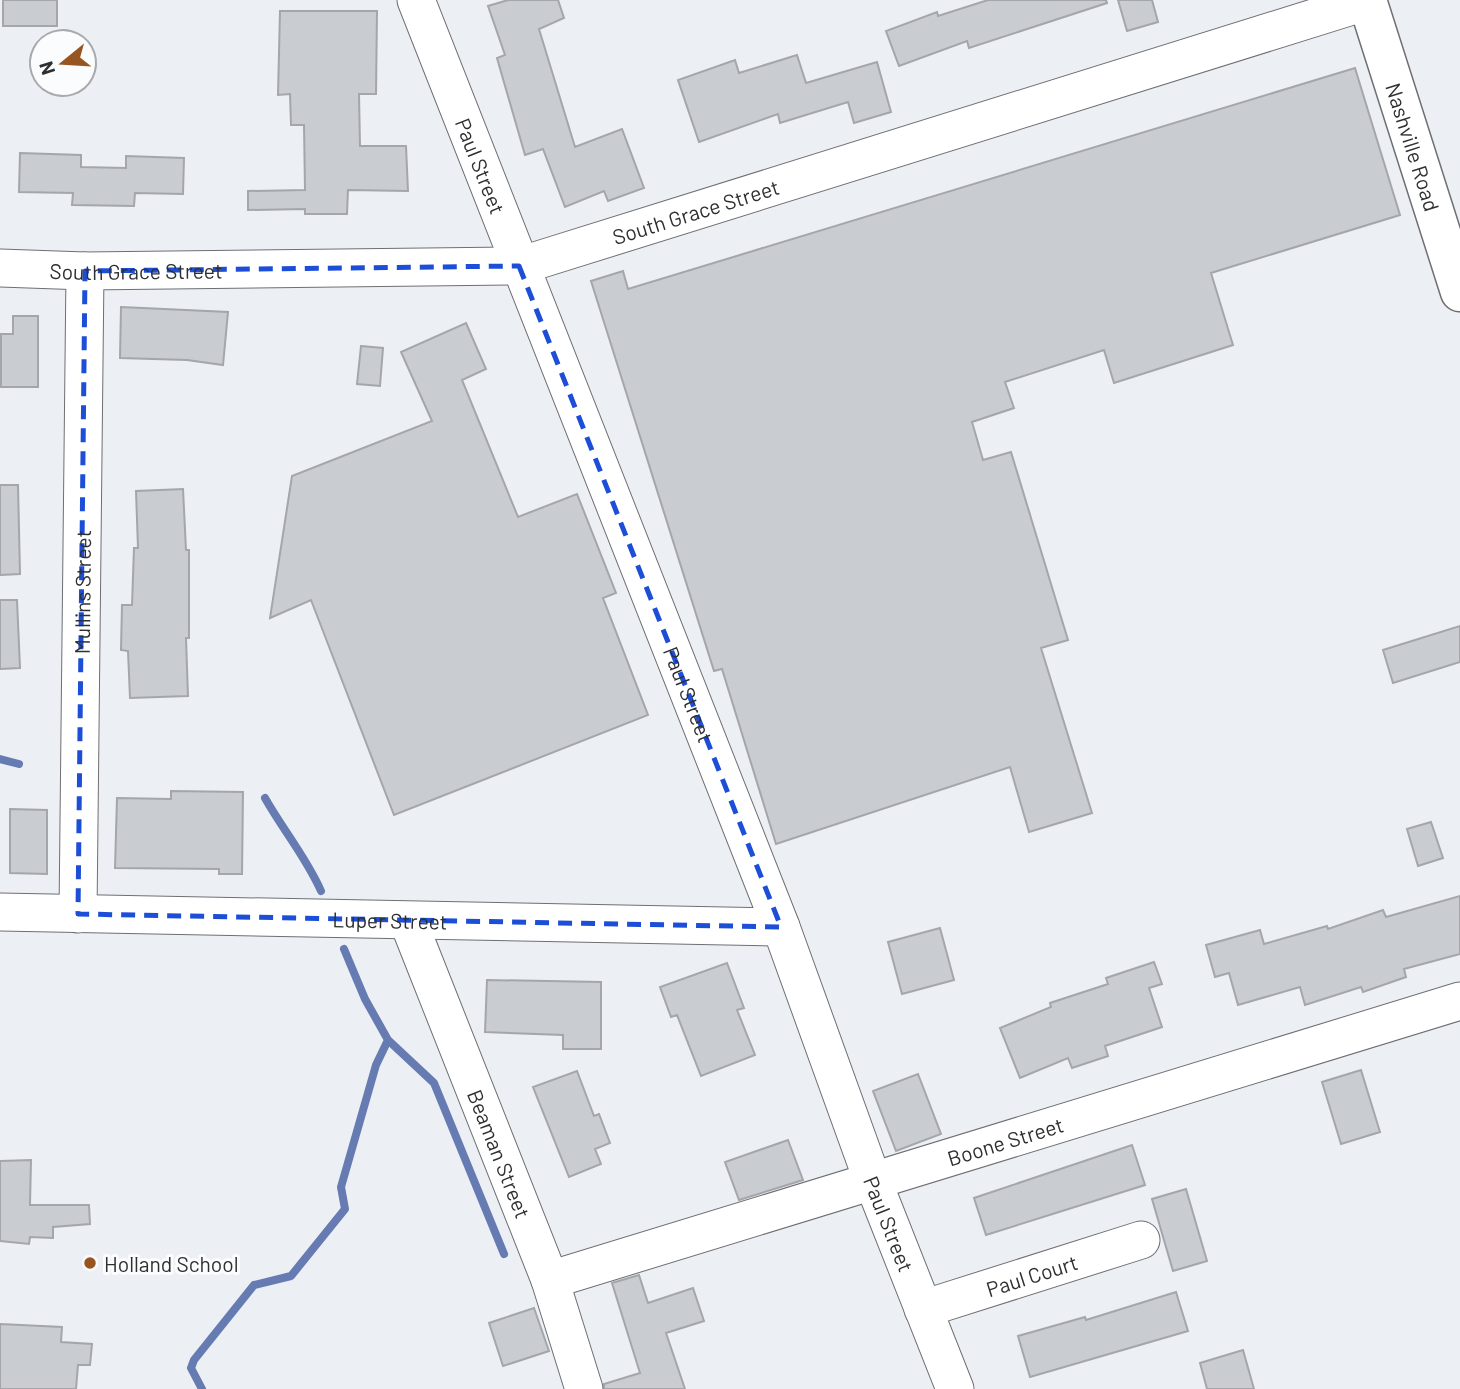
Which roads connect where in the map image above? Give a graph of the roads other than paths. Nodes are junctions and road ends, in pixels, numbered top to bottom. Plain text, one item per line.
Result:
1 (416, 0) edge
2 (1368, 1) edge
3 (519, 266) junction
4 (0, 268) edge
5 (85, 271) junction
6 (1460, 292) edge
7 (0, 912) edge
8 (78, 914) junction
9 (408, 920) junction
10 (781, 927) junction
11 (1460, 1001) edge
12 (872, 1179) junction
13 (1141, 1240) dead end
14 (550, 1280) junction
15 (923, 1309) junction
16 (584, 1389) edge
17 (955, 1389) edge

1 - 3 street, Paul Street
2 - 3 street, South Grace Street
2 - 6 main road, Nashville Road
3 - 5 street, South Grace Street
3 - 10 street, Paul Street
4 - 5 street, South Grace Street
5 - 8 street, Mullins Street
7 - 8 street, Luper Street
8 - 9 street, Luper Street
9 - 10 street, Luper Street
9 - 14 street, Beaman Street
10 - 12 street, Paul Street
11 - 12 street, Boone Street
12 - 14 street, Boone Street
12 - 15 street, Paul Street
13 - 15 street, Paul Court
14 - 16 street, Beaman Street
15 - 17 street, Paul Street

